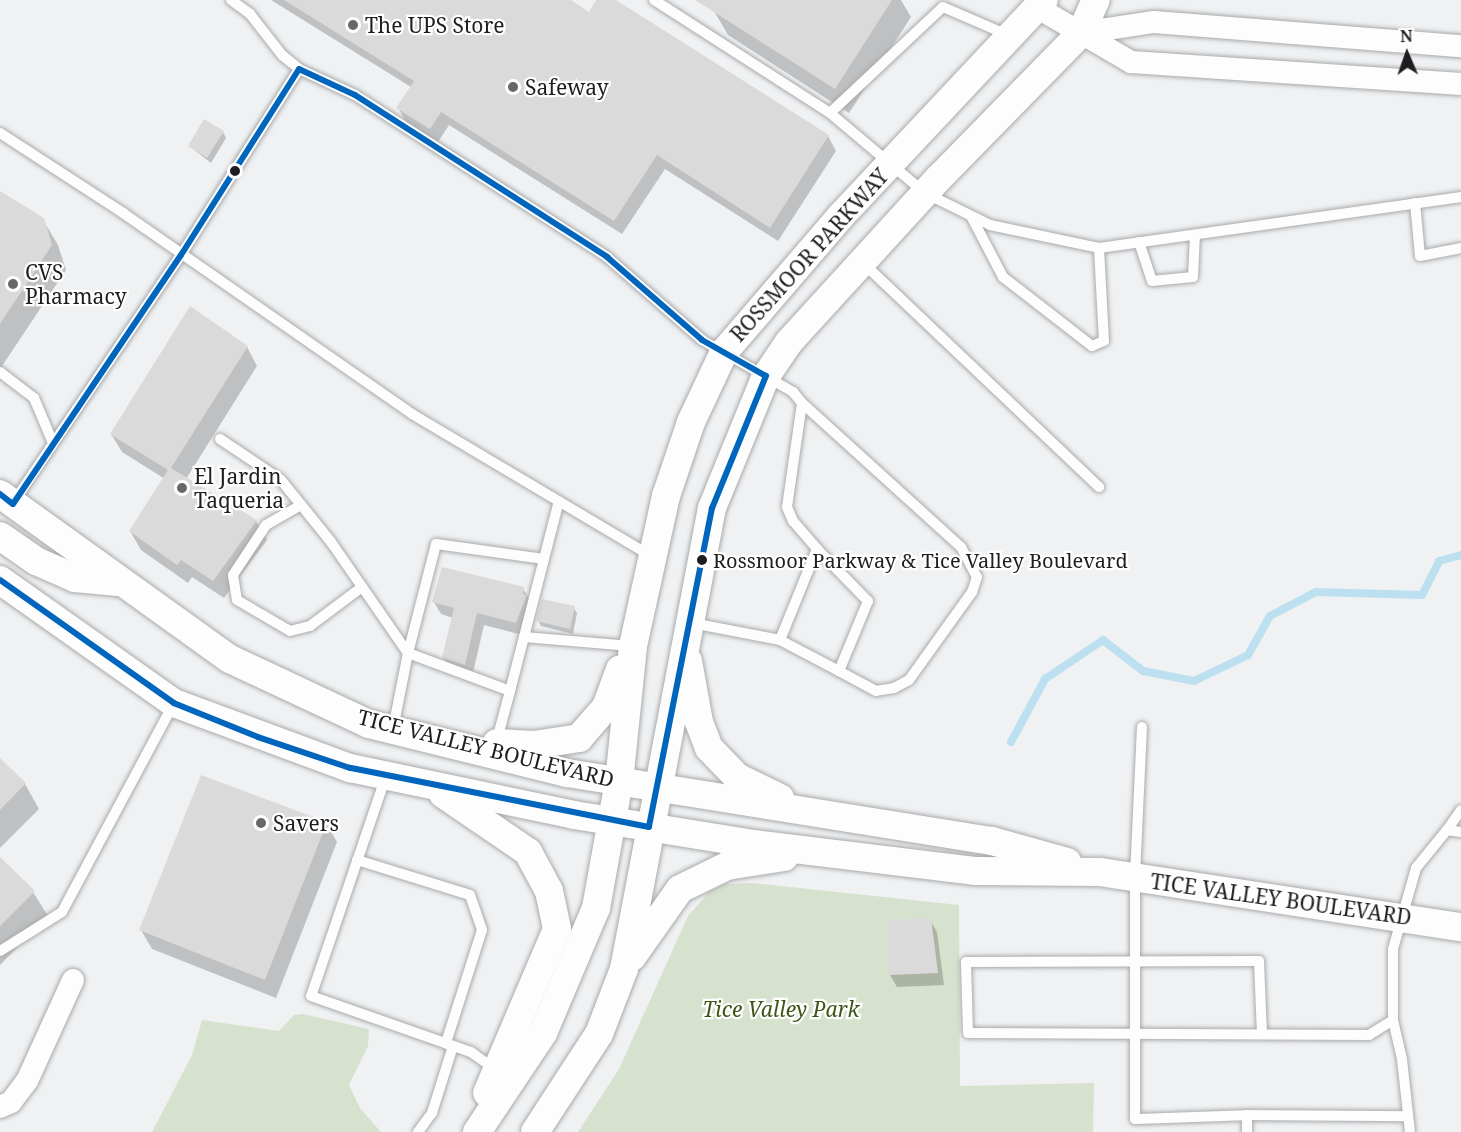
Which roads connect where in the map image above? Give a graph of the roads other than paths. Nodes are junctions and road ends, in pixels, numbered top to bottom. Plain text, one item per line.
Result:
1 (231, 0) edge
2 (654, 0) edge
3 (1096, 0) edge
4 (1041, 4) edge
5 (1081, 33) junction
6 (1011, 36) junction
7 (1461, 46) edge
8 (299, 69) junction
9 (1461, 84) edge
10 (830, 113) junction
11 (0, 133) edge
12 (889, 164) junction
13 (925, 193) junction
14 (1461, 197) edge
15 (1415, 203) junction
16 (971, 215) junction
17 (1195, 235) junction
18 (1139, 243) junction
19 (1099, 248) junction
20 (1461, 248) edge
21 (181, 255) junction
22 (862, 262) junction
23 (724, 352) junction
24 (0, 372) edge
25 (766, 376) junction
26 (802, 403) junction
27 (220, 439) dead end
28 (54, 443) junction
29 (1099, 487) dead end
30 (6, 499) edge
31 (559, 501) junction
32 (301, 504) junction
33 (0, 536) edge
34 (817, 549) junction
35 (654, 557) junction
36 (544, 559) junction
37 (0, 580) edge
38 (118, 582) junction
39 (362, 587) junction
40 (687, 632) junction
41 (524, 637) junction
42 (780, 640) junction
43 (633, 646) junction
44 (408, 653) junction
45 (839, 671) junction
46 (510, 691) junction
47 (174, 704) junction
48 (1142, 727) dead end
49 (393, 729) junction
50 (441, 742) junction
51 (496, 743) junction
52 (386, 776) junction
53 (619, 782) junction
54 (429, 785) junction
55 (657, 788) junction
56 (1461, 810) edge
57 (827, 816) junction
58 (613, 821) junction
59 (649, 827) junction
60 (1447, 830) junction
61 (1461, 832) edge
62 (814, 852) junction
63 (357, 860) junction
64 (1100, 872) junction
65 (1135, 877) junction
66 (1401, 915) junction
67 (1461, 927) edge
68 (0, 951) edge
69 (1135, 963) junction
70 (624, 969) junction
71 (73, 980) dead end
72 (1393, 1020) junction
73 (1136, 1032) junction
74 (1262, 1034) junction
75 (449, 1045) junction
76 (504, 1076) junction
77 (0, 1107) edge
78 (1247, 1115) junction
79 (1408, 1116) junction
80 (418, 1132) edge
81 (469, 1132) edge
82 (477, 1132) edge
83 (535, 1132) edge
84 (1247, 1132) edge
85 (1410, 1132) edge

1 - 8 lane
2 - 10 lane
3 - 5 street, ROSSMOOR PARKWAY
4 - 5 street
4 - 6 street, ROSSMOOR PARKWAY
5 - 7 street
5 - 9 street
5 - 13 street, ROSSMOOR PARKWAY
6 - 10 lane
6 - 12 street, ROSSMOOR PARKWAY
8 - 21 lane
8 - 23 lane
10 - 12 lane
11 - 21 lane
12 - 13 lane
12 - 23 street, ROSSMOOR PARKWAY
13 - 16 lane
13 - 22 street, ROSSMOOR PARKWAY
14 - 15 lane
15 - 17 lane
15 - 20 lane
16 - 19 lane
16 - 19 lane
17 - 18 lane
17 - 18 lane
18 - 19 lane
21 - 28 lane
21 - 31 lane
22 - 25 street, ROSSMOOR PARKWAY
22 - 29 lane
23 - 25 lane
23 - 35 street, ROSSMOOR PARKWAY
24 - 28 lane
25 - 26 lane
25 - 40 street, ROSSMOOR PARKWAY
26 - 34 lane
26 - 45 lane
27 - 32 lane
28 - 30 lane
30 - 38 street, TICE VALLEY BOULEVARD
31 - 35 lane
31 - 36 lane
32 - 39 lane
32 - 39 lane
33 - 38 street
34 - 42 lane
34 - 45 lane
35 - 43 street, ROSSMOOR PARKWAY
36 - 41 lane
36 - 44 lane
37 - 47 street, TICE VALLEY BOULEVARD
38 - 49 street, TICE VALLEY BOULEVARD
39 - 44 lane
40 - 42 lane
40 - 55 street, ROSSMOOR PARKWAY
40 - 57 street
41 - 43 lane
41 - 46 lane
42 - 45 lane
43 - 51 street
43 - 53 street, ROSSMOOR PARKWAY
44 - 46 lane
44 - 49 lane
46 - 51 lane
47 - 52 street, TICE VALLEY BOULEVARD
47 - 68 lane
48 - 65 lane
49 - 50 street, TICE VALLEY BOULEVARD
50 - 51 street
50 - 53 street, TICE VALLEY BOULEVARD
52 - 54 street, TICE VALLEY BOULEVARD
52 - 63 lane
53 - 55 street, TICE VALLEY BOULEVARD
53 - 58 street, ROSSMOOR PARKWAY
54 - 58 street, TICE VALLEY BOULEVARD
54 - 76 street
55 - 57 street, TICE VALLEY BOULEVARD
55 - 59 street, ROSSMOOR PARKWAY
56 - 60 lane
57 - 64 street, TICE VALLEY BOULEVARD
58 - 59 street, TICE VALLEY BOULEVARD
58 - 76 street, ROSSMOOR PARKWAY
59 - 62 street, TICE VALLEY BOULEVARD
59 - 70 street, ROSSMOOR PARKWAY
60 - 61 lane
60 - 66 lane
62 - 64 street, TICE VALLEY BOULEVARD
62 - 70 street
63 - 75 lane
63 - 75 lane
64 - 65 street, TICE VALLEY BOULEVARD
65 - 66 street, TICE VALLEY BOULEVARD
65 - 69 lane
66 - 67 street, TICE VALLEY BOULEVARD
66 - 72 lane
69 - 73 lane
69 - 73 lane
69 - 74 lane
70 - 83 street, ROSSMOOR PARKWAY
71 - 77 street
72 - 74 lane
72 - 79 lane
73 - 74 lane
73 - 78 lane
75 - 76 lane
75 - 80 lane
76 - 81 street
76 - 82 street, ROSSMOOR PARKWAY
78 - 79 lane
78 - 84 lane
79 - 85 lane

